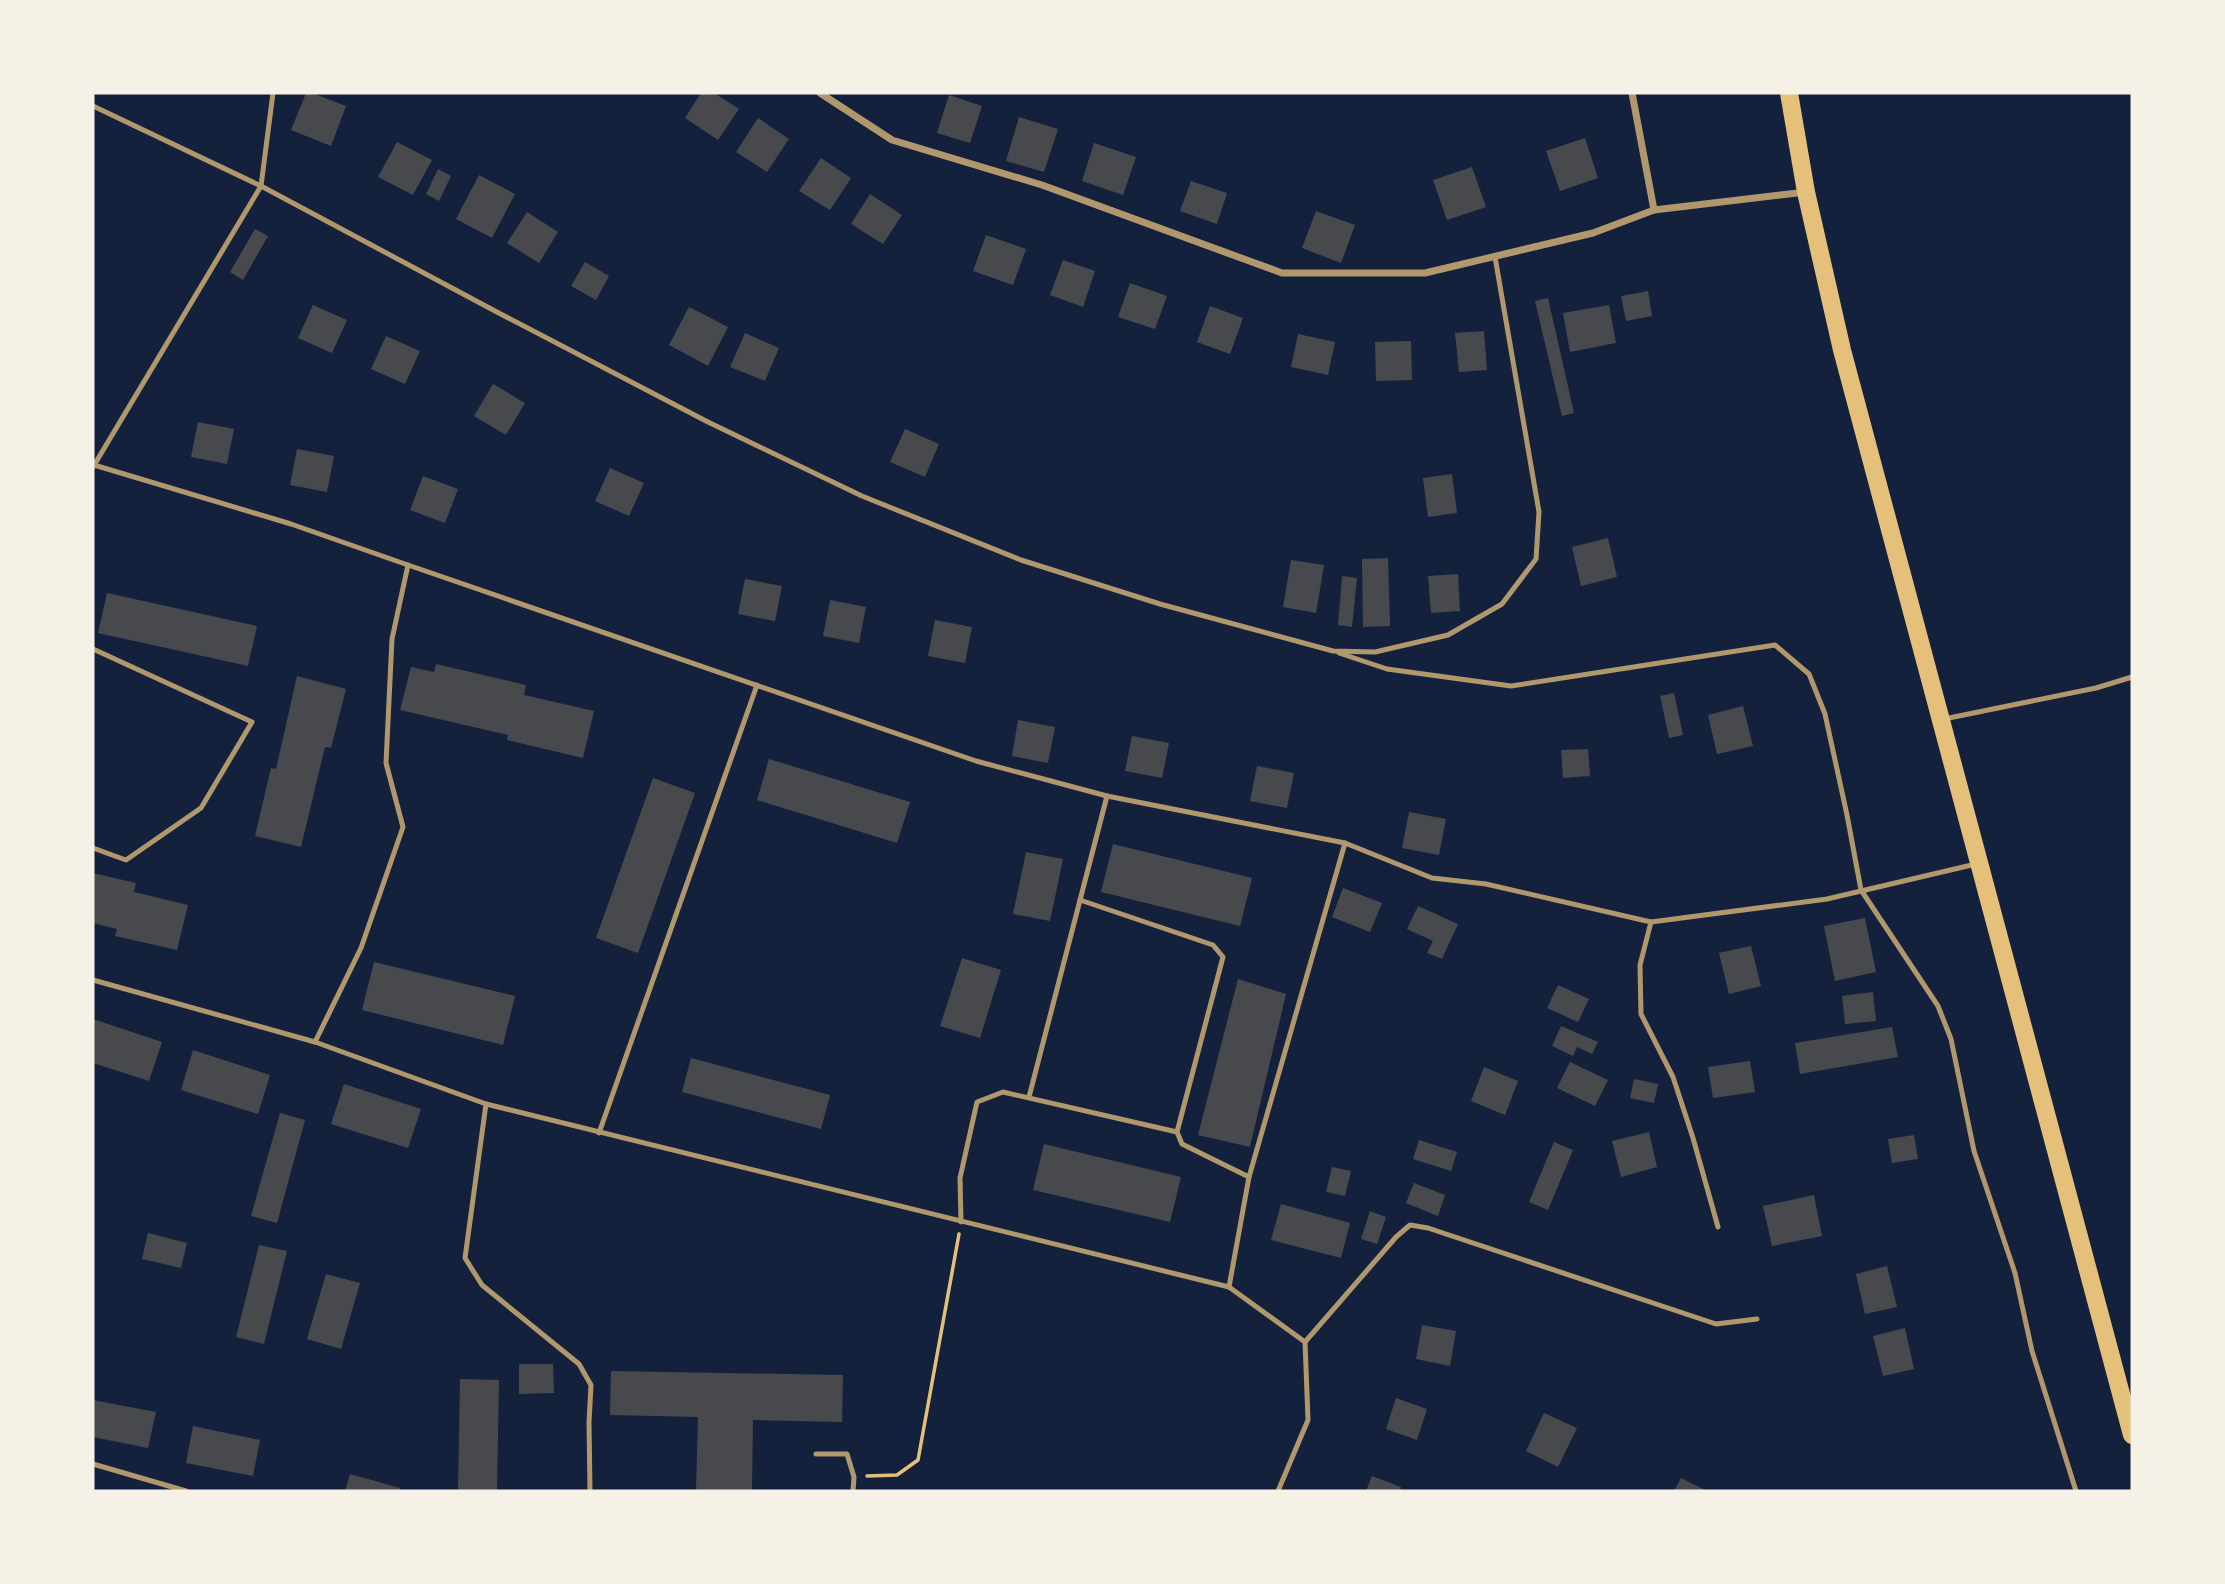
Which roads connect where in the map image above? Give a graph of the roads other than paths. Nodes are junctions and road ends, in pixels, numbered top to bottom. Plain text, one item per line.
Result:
1 (273, 93) edge
2 (820, 93) edge
3 (1632, 93) edge
4 (1789, 93) edge
5 (93, 106) edge
6 (261, 186) junction
7 (1806, 192) junction
8 (1654, 210) junction
9 (1495, 257) junction
10 (93, 466) edge
11 (408, 565) junction
12 (93, 649) edge
13 (1333, 651) junction
14 (2132, 677) edge
15 (757, 685) junction
16 (1942, 720) junction
17 (1107, 796) junction
18 (1345, 843) junction
19 (93, 848) edge
20 (1979, 863) junction
21 (1861, 890) junction
22 (1080, 900) junction
23 (1651, 922) junction
24 (93, 980) edge
25 (315, 1042) junction
26 (1029, 1097) junction
27 (486, 1104) junction
28 (1177, 1132) junction
29 (599, 1133) junction
30 (1249, 1177) junction
31 (961, 1222) junction
32 (1718, 1227) dead end
33 (1229, 1287) junction
34 (1757, 1319) dead end
35 (1305, 1342) junction
36 (2132, 1435) edge
37 (816, 1454) dead end
38 (93, 1464) edge
39 (186, 1491) edge
40 (590, 1491) edge
41 (853, 1491) edge
42 (1278, 1491) edge
43 (2077, 1491) edge

1 - 6 lane
2 - 9 street
3 - 8 street
4 - 7 highway
5 - 6 lane
6 - 10 lane
6 - 13 lane
7 - 8 street
7 - 16 highway
8 - 9 street
9 - 13 lane
10 - 11 lane
11 - 15 lane
11 - 25 lane
12 - 19 lane
13 - 21 lane
14 - 16 lane
15 - 17 lane
15 - 29 lane
16 - 20 highway
17 - 18 lane
17 - 22 lane
18 - 23 lane
18 - 30 lane
20 - 21 lane
20 - 36 highway
21 - 23 lane
21 - 43 lane
22 - 26 lane
22 - 28 lane
23 - 32 lane
24 - 25 lane
25 - 27 lane
26 - 28 lane
26 - 31 lane
27 - 29 lane
27 - 40 lane
28 - 30 lane
29 - 31 lane
30 - 33 lane
31 - 33 lane
33 - 35 lane
34 - 35 lane
35 - 42 lane
37 - 41 lane
38 - 39 lane

